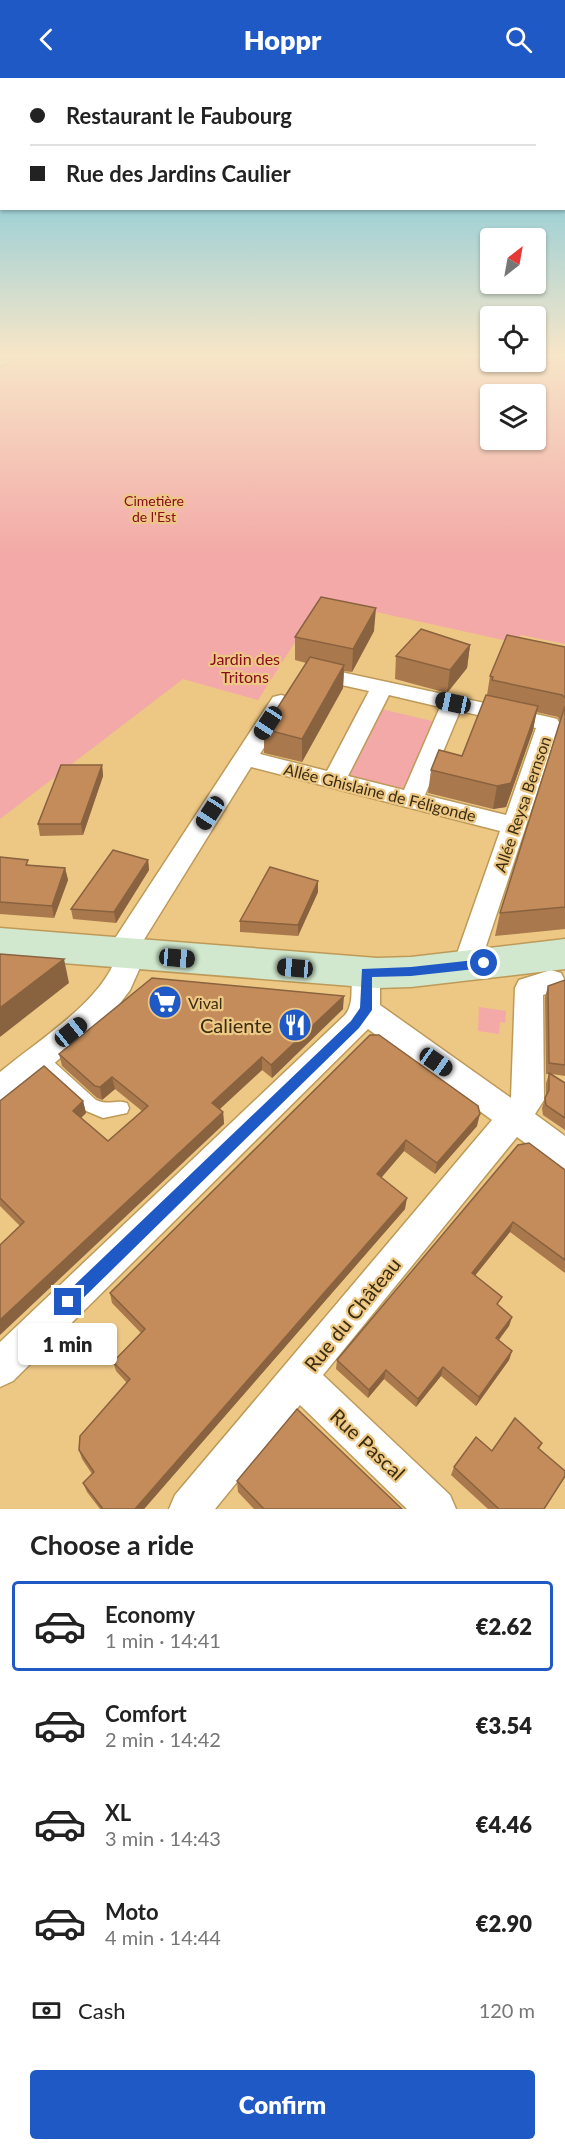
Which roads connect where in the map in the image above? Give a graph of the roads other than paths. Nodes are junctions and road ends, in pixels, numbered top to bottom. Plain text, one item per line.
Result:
1 (382, 687) junction
2 (453, 703) junction
3 (246, 758) junction
4 (333, 781) junction
5 (411, 800) junction
6 (514, 826) junction
7 (0, 943) edge
8 (126, 954) junction
9 (467, 965) junction
10 (558, 967) edge
11 (366, 972) junction
12 (366, 1010) junction
13 (39, 1058) junction
14 (0, 1090) edge
15 (121, 1108) dead end
16 (513, 1117) junction
17 (565, 1154) edge
18 (0, 1368) edge
19 (299, 1378) junction
20 (189, 1509) edge
21 (436, 1509) edge

1 - 2 street, Allée Reysa Bernson
1 - 3 street, Allée Reysa Bernson
1 - 4 street
2 - 5 street
2 - 6 street, Allée Reysa Bernson
3 - 4 street, Allée Ghislaine de Féligonde
3 - 8 street, Allée Reysa Bernson
4 - 5 street, Allée Ghislaine de Féligonde
5 - 6 street, Allée Ghislaine de Féligonde
6 - 9 street, Allée Reysa Bernson
7 - 8 main road
8 - 11 main road
8 - 13 street, Allée Reysa Bernson
9 - 10 main road
9 - 11 main road
10 - 16 street, Rue du Château
11 - 12 street
12 - 16 street
12 - 18 street
13 - 14 street, Allée Reysa Bernson
13 - 15 lane
16 - 17 street
16 - 19 street, Rue du Château
19 - 20 street, Rue du Château
19 - 21 street, Rue Pascal

